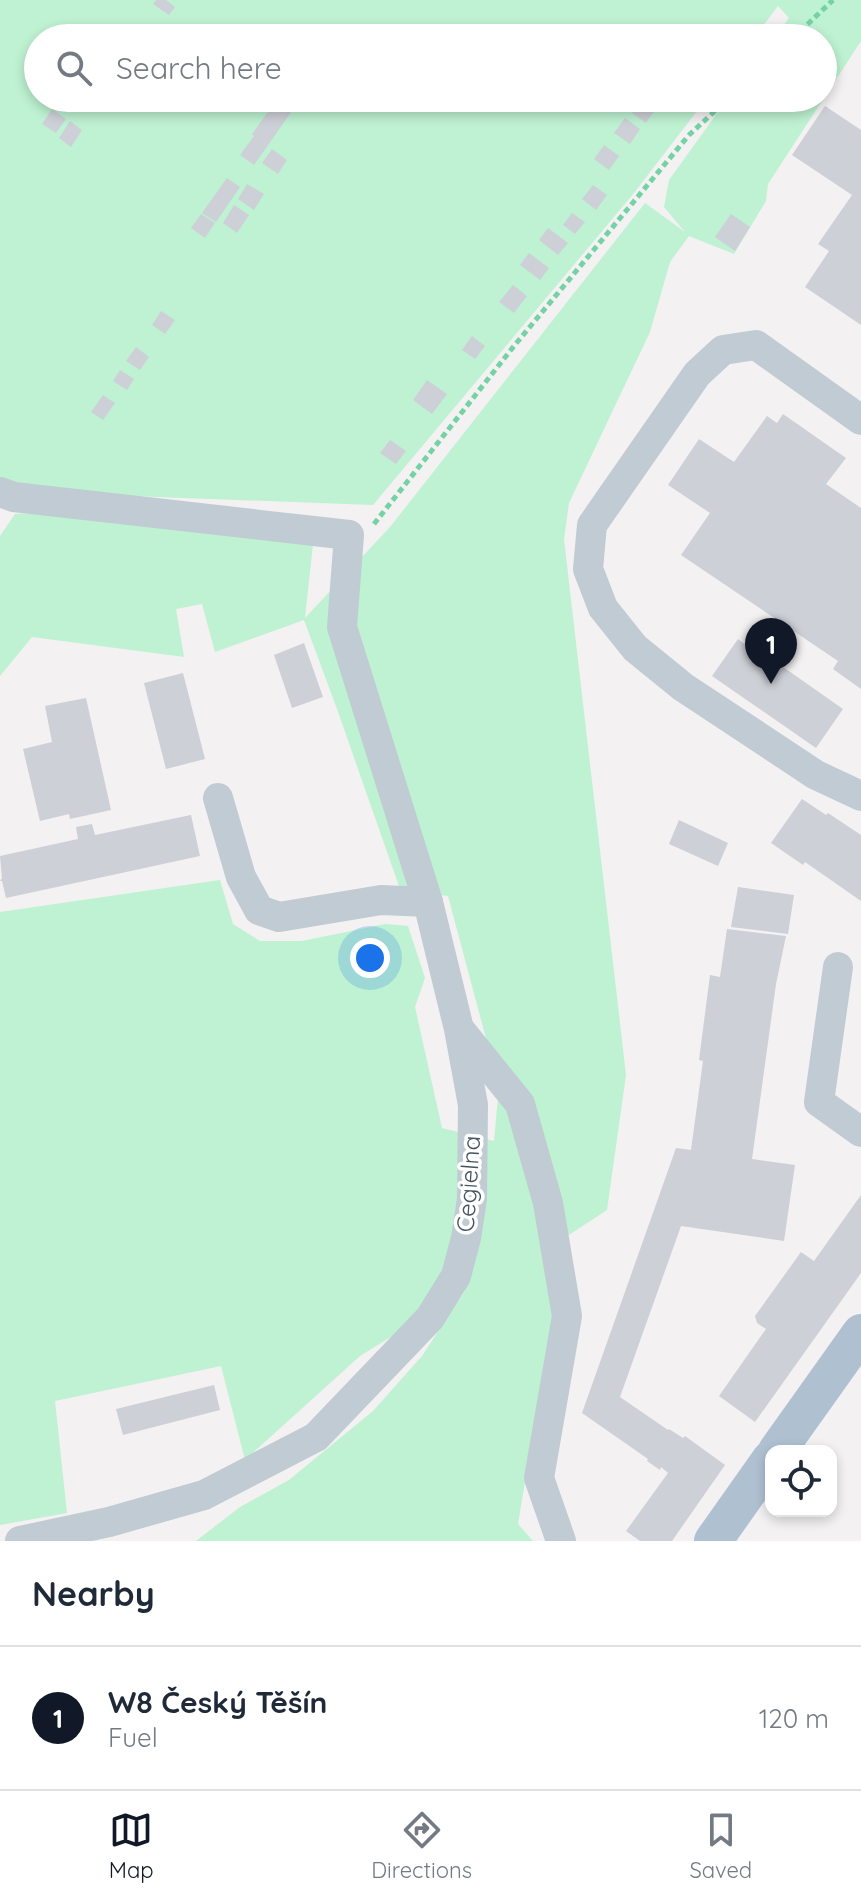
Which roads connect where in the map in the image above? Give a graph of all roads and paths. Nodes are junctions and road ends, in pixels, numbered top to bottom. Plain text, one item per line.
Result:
1 (835, 1) edge
2 (809, 24) edge
3 (715, 112) edge
4 (861, 420) edge
5 (0, 492) edge
6 (349, 535) junction
7 (861, 796) edge
8 (218, 798) dead end
9 (428, 902) junction
10 (838, 967) dead end
11 (459, 1029) junction
12 (861, 1132) edge
13 (861, 1333) edge
14 (781, 1445) edge
15 (765, 1467) edge
16 (20, 1541) edge
17 (561, 1541) edge
18 (713, 1541) edge

1 - 2 path
3 - 6 path
4 - 7 street
5 - 6 street
6 - 9 street, Cegielna
8 - 9 street
9 - 11 street, Cegielna
10 - 12 street
11 - 16 street, Cegielna
11 - 17 street
13 - 14 main road
15 - 18 main road

